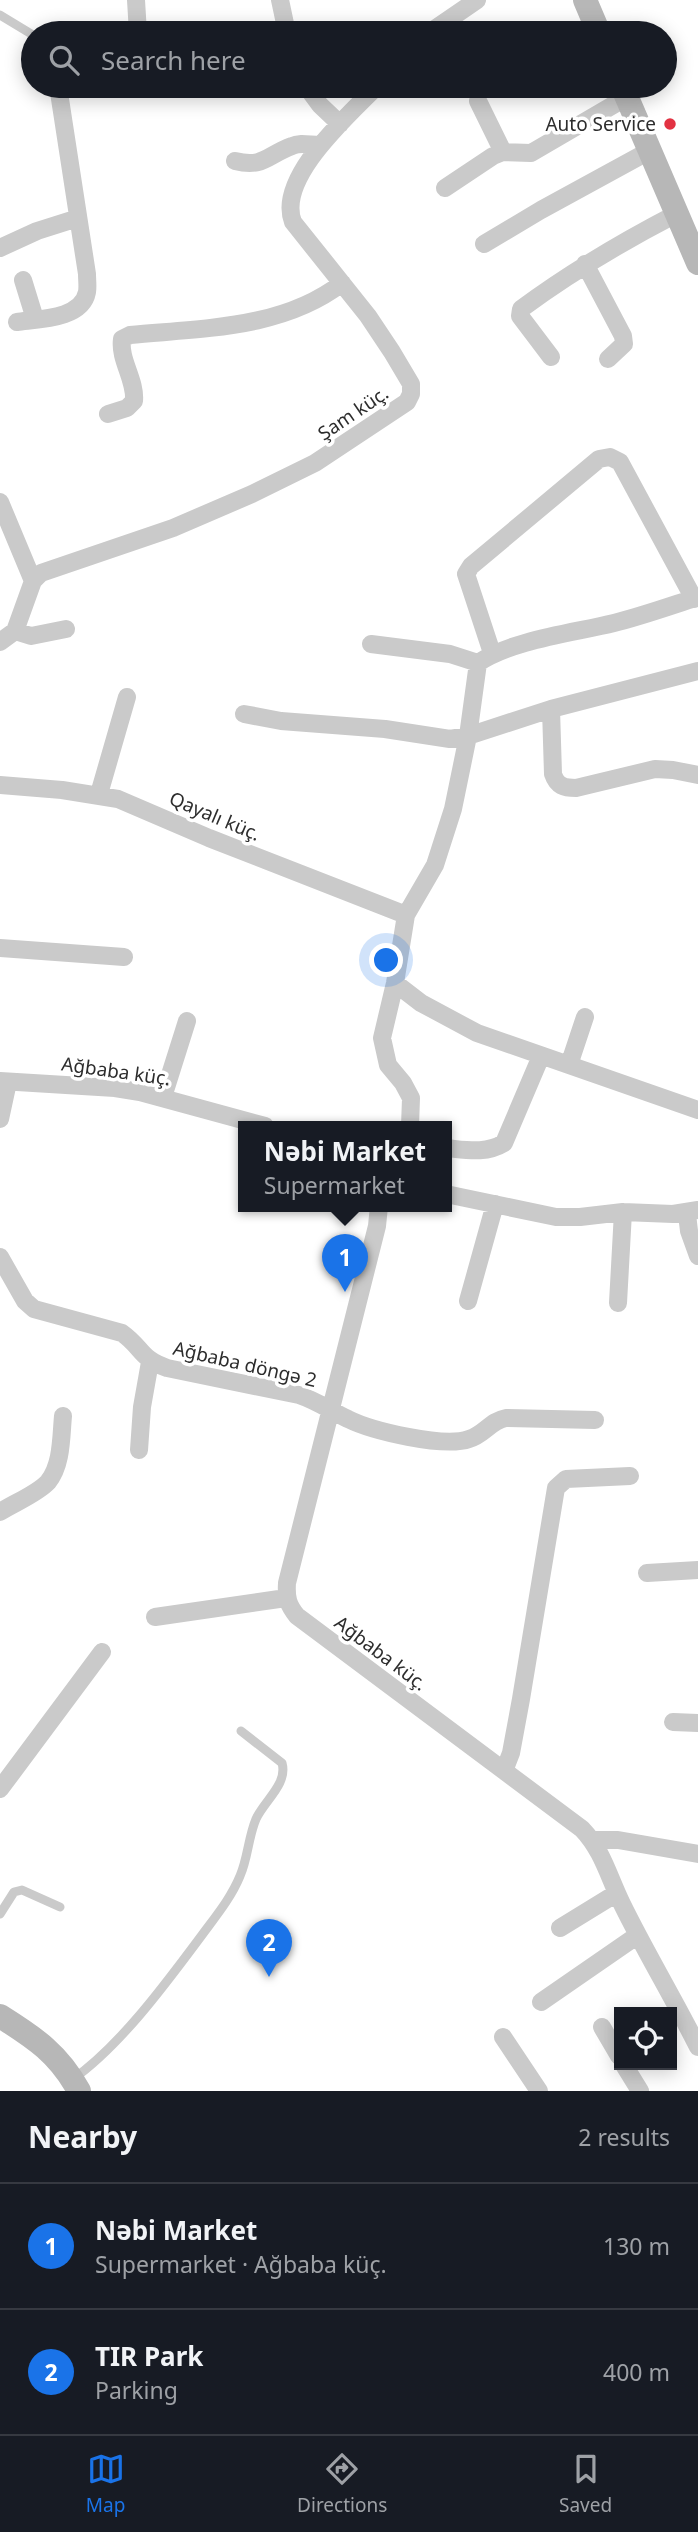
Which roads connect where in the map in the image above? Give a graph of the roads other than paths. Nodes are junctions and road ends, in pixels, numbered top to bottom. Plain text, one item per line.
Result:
1 (135, 0) edge
2 (280, 0) edge
3 (477, 0) edge
4 (585, 0) edge
5 (0, 15) edge
6 (137, 21) edge
7 (284, 21) edge
8 (446, 21) edge
9 (594, 21) edge
10 (21, 28) edge
11 (60, 98) edge
12 (315, 98) edge
13 (365, 98) edge
14 (616, 98) edge
15 (627, 98) edge
16 (478, 101) dead end
17 (340, 124) junction
18 (319, 145) junction
19 (649, 150) junction
20 (503, 152) junction
21 (234, 161) dead end
22 (445, 188) dead end
23 (676, 214) junction
24 (78, 218) junction
25 (484, 244) dead end
26 (0, 248) edge
27 (698, 263) edge
28 (585, 264) junction
29 (23, 280) dead end
30 (342, 283) junction
31 (36, 319) junction
32 (17, 323) dead end
33 (551, 358) dead end
34 (608, 359) dead end
35 (108, 414) dead end
36 (0, 502) edge
37 (33, 581) junction
38 (696, 598) edge
39 (66, 629) dead end
40 (15, 631) junction
41 (0, 642) edge
42 (371, 644) dead end
43 (485, 658) junction
44 (698, 671) edge
45 (127, 697) dead end
46 (551, 709) junction
47 (244, 714) dead end
48 (468, 736) junction
49 (698, 775) edge
50 (0, 785) edge
51 (99, 794) junction
52 (406, 915) junction
53 (0, 948) edge
54 (124, 957) dead end
55 (394, 983) junction
56 (585, 1017) dead end
57 (187, 1021) dead end
58 (541, 1056) junction
59 (569, 1065) junction
60 (4, 1082) edge
61 (163, 1097) junction
62 (698, 1110) edge
63 (0, 1118) edge
64 (247, 1121) edge
65 (410, 1121) edge
66 (452, 1149) edge
67 (452, 1195) edge
68 (495, 1204) junction
69 (378, 1212) edge
70 (623, 1212) junction
71 (692, 1212) edge
72 (698, 1256) edge
73 (0, 1257) edge
74 (468, 1301) dead end
75 (618, 1303) dead end
76 (149, 1362) junction
77 (331, 1409) junction
78 (63, 1416) dead end
79 (595, 1420) dead end
80 (139, 1450) dead end
81 (630, 1476) dead end
82 (0, 1512) edge
83 (698, 1570) edge
84 (647, 1573) dead end
85 (286, 1598) junction
86 (155, 1617) dead end
87 (102, 1652) dead end
88 (673, 1722) dead end
89 (698, 1723) edge
90 (241, 1731) dead end
91 (504, 1771) junction
92 (0, 1789) edge
93 (592, 1840) junction
94 (698, 1854) edge
95 (617, 1893) junction
96 (60, 1907) dead end
97 (0, 1914) edge
98 (560, 1928) dead end
99 (638, 1935) junction
100 (541, 2002) dead end
101 (0, 2016) edge
102 (602, 2027) dead end
103 (503, 2037) dead end
104 (614, 2047) edge
105 (698, 2048) edge
106 (627, 2070) edge
107 (76, 2085) edge
108 (539, 2091) edge
109 (640, 2091) edge

1 - 6 street
2 - 7 street
3 - 8 street
4 - 9 main road
5 - 10 lane
11 - 24 street
12 - 17 street
13 - 17 street, Şam küç.
14 - 20 street
15 - 19 main road
16 - 20 street
17 - 18 street, Şam küç.
18 - 21 street
18 - 30 street, Şam küç.
19 - 23 main road
19 - 25 street
20 - 22 street
23 - 27 main road
23 - 28 street
24 - 26 street
24 - 31 street
28 - 33 street
28 - 34 street
29 - 31 street
30 - 35 street
30 - 37 street, Şam küç.
31 - 32 street
36 - 37 street
37 - 40 street
38 - 43 street
38 - 43 street
39 - 40 street
40 - 41 street
42 - 43 street
43 - 48 street
44 - 46 street
45 - 51 street
46 - 48 street
46 - 49 street
47 - 48 street
48 - 52 street
50 - 51 street, Qayalı küç.
51 - 52 street, Qayalı küç.
52 - 55 street
53 - 54 street
55 - 58 street
55 - 65 street
56 - 59 street
57 - 61 street
58 - 59 street
58 - 66 street
59 - 62 street
60 - 61 street, Ağbaba küç.
60 - 63 street
61 - 64 street, Ağbaba küç.
67 - 68 street
68 - 70 street
68 - 74 street
69 - 77 street
70 - 71 street
70 - 75 street
71 - 72 street
73 - 76 street, Ağbaba döngə 2
76 - 77 street, Ağbaba döngə 2
76 - 80 street
77 - 79 street, Ağbaba döngə 2
77 - 85 street
78 - 82 street
81 - 91 street
83 - 84 street
85 - 86 street
85 - 91 street, Ağbaba küç.
87 - 92 street
88 - 89 street
90 - 107 lane
91 - 93 street, Ağbaba küç.
93 - 94 street
93 - 95 street, Ağbaba küç.
95 - 98 street
95 - 99 street, Ağbaba küç.
96 - 97 lane
99 - 100 street
99 - 105 street, Ağbaba küç.
101 - 107 main road
102 - 104 street
103 - 108 street
106 - 109 street

